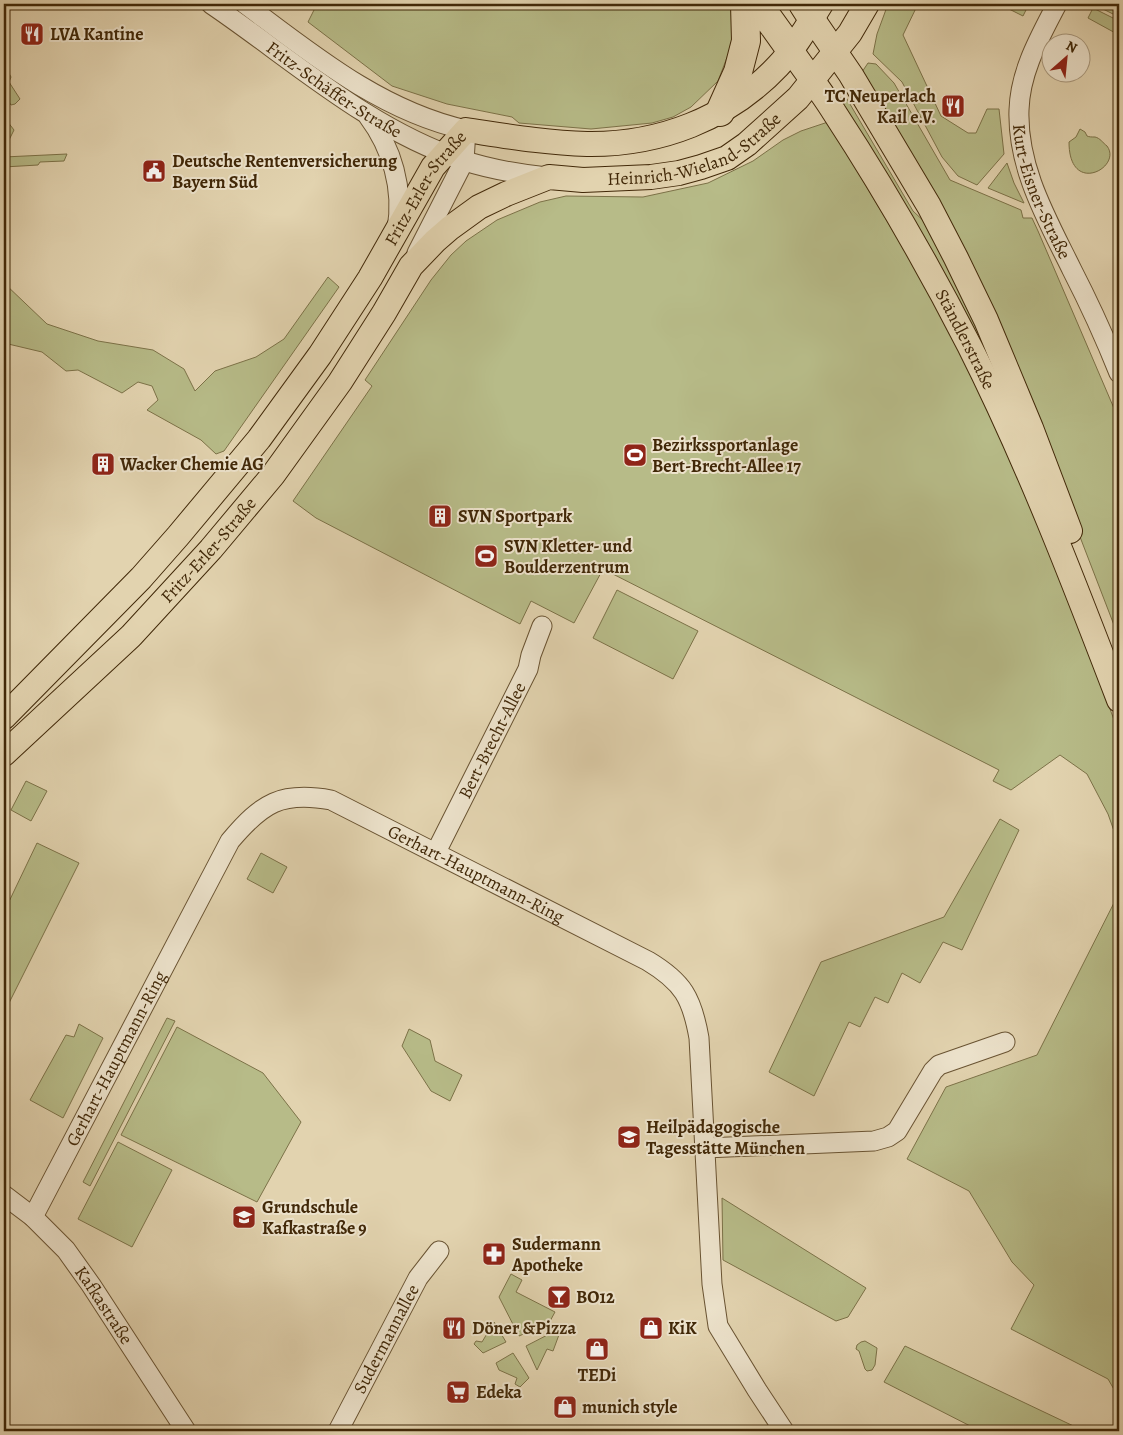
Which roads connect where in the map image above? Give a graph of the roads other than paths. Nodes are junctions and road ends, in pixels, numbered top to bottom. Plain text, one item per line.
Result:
1 (211, 4) edge
2 (244, 4) edge
3 (746, 4) edge
4 (758, 4) edge
5 (867, 4) edge
6 (1057, 4) edge
7 (812, 9) edge
8 (791, 50) junction
9 (836, 52) junction
10 (813, 82) junction
11 (720, 112) junction
12 (368, 115) junction
13 (466, 130) junction
14 (454, 157) junction
15 (549, 178) junction
16 (396, 233) junction
17 (411, 266) junction
18 (1119, 373) edge
19 (118, 602) junction
20 (542, 626) dead end
21 (131, 636) junction
22 (1119, 660) edge
23 (1119, 700) edge
24 (4, 717) edge
25 (4, 754) edge
26 (436, 852) junction
27 (1005, 1042) dead end
28 (705, 1148) junction
29 (4, 1195) edge
30 (33, 1217) junction
31 (438, 1251) dead end
32 (186, 1431) edge
33 (338, 1431) edge
34 (784, 1431) edge

1 - 12 street, Fritz-Schäffer-Straße
2 - 13 street, Fritz-Schäffer-Straße
3 - 11 highway
4 - 8 highway, Ständlerstraße
5 - 9 main road, Heinrich-Wieland-Straße
6 - 18 street, Kurt-Eisner-Straße
7 - 8 main road, Heinrich-Wieland-Straße
7 - 9 main road, Ständlerstraße
8 - 10 main road, Ständlerstraße
8 - 11 main road, Heinrich-Wieland-Straße
9 - 10 main road, Heinrich-Wieland-Straße
9 - 22 main road, Ständlerstraße
10 - 15 main road, Heinrich-Wieland-Straße
10 - 23 main road, Ständlerstraße
11 - 13 main road, Heinrich-Wieland-Straße
12 - 14 street, Fritz-Schäffer-Straße
12 - 16 street
13 - 14 main road, Fritz-Erler-Straße
14 - 15 street, Heinrich-Wieland-Straße
14 - 16 main road, Fritz-Erler-Straße
14 - 17 street, Fritz-Erler-Straße
15 - 17 main road
16 - 19 main road, Fritz-Erler-Straße
17 - 21 main road, Fritz-Erler-Straße
19 - 21 main road
19 - 24 main road, Fritz-Erler-Straße
20 - 26 street, Bert-Brecht-Allee
21 - 25 main road, Fritz-Erler-Straße
26 - 28 street, Gerhart-Hauptmann-Ring
26 - 30 street, Gerhart-Hauptmann-Ring
27 - 28 street
28 - 34 street, Gerhart-Hauptmann-Ring
29 - 30 street, Kafkastraße
30 - 32 street, Kafkastraße
31 - 33 street, Sudermannallee

